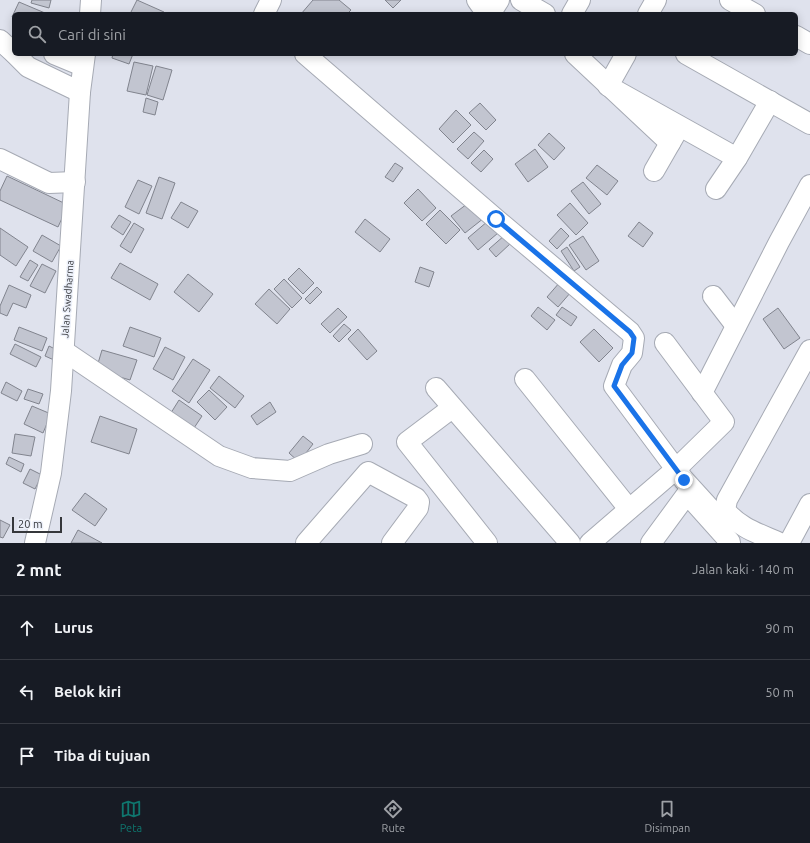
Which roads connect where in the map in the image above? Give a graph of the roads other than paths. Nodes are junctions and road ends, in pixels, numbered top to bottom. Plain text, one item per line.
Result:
1 (92, 0) edge
2 (271, 0) edge
3 (477, 0) edge
4 (499, 0) edge
5 (521, 0) edge
6 (580, 0) edge
7 (656, 0) edge
8 (730, 0) edge
9 (90, 12) edge
10 (265, 12) edge
11 (486, 12) edge
12 (491, 12) edge
13 (542, 12) edge
14 (573, 12) edge
15 (649, 12) edge
16 (751, 12) edge
17 (798, 37) edge
18 (810, 44) edge
19 (18, 56) edge
20 (64, 56) edge
21 (307, 56) edge
22 (577, 56) edge
23 (625, 56) edge
24 (690, 56) edge
25 (84, 60) edge
26 (608, 86) junction
27 (80, 92) junction
28 (770, 101) junction
29 (810, 124) edge
30 (675, 134) junction
31 (737, 158) junction
32 (0, 159) edge
33 (654, 171) dead end
34 (75, 182) junction
35 (810, 185) edge
36 (716, 189) dead end
37 (713, 296) dead end
38 (736, 326) junction
39 (665, 342) dead end
40 (810, 350) edge
41 (64, 351) junction
42 (525, 379) dead end
43 (436, 388) dead end
44 (702, 392) junction
45 (452, 408) junction
46 (362, 444) dead end
47 (676, 469) junction
48 (810, 504) edge
49 (629, 509) junction
50 (715, 514) dead end
51 (35, 543) edge
52 (306, 543) edge
53 (392, 543) edge
54 (487, 543) edge
55 (570, 543) edge
56 (590, 543) edge
57 (651, 543) edge
58 (729, 543) edge
59 (780, 543) edge
60 (789, 543) edge

1 - 9 street
2 - 10 street
3 - 11 street
4 - 12 street
5 - 13 street
6 - 14 street
7 - 15 street
8 - 16 street
17 - 18 street
19 - 27 street
20 - 25 street
21 - 47 street
22 - 26 street
23 - 26 street
24 - 28 street
25 - 27 street, Jalan Swadharma
26 - 30 street
27 - 34 street, Jalan Swadharma
28 - 29 street
28 - 31 street
30 - 31 street
30 - 33 street
31 - 36 street
32 - 34 street
34 - 41 street, Jalan Swadharma
35 - 38 street
37 - 38 street
38 - 44 street
39 - 44 street
40 - 59 street
41 - 46 street
41 - 51 street, Jalan Swadharma
42 - 49 street
43 - 45 street
44 - 47 street
45 - 54 street
45 - 55 street
47 - 49 street
47 - 50 street
48 - 60 street
49 - 56 street
52 - 53 street
57 - 58 street

